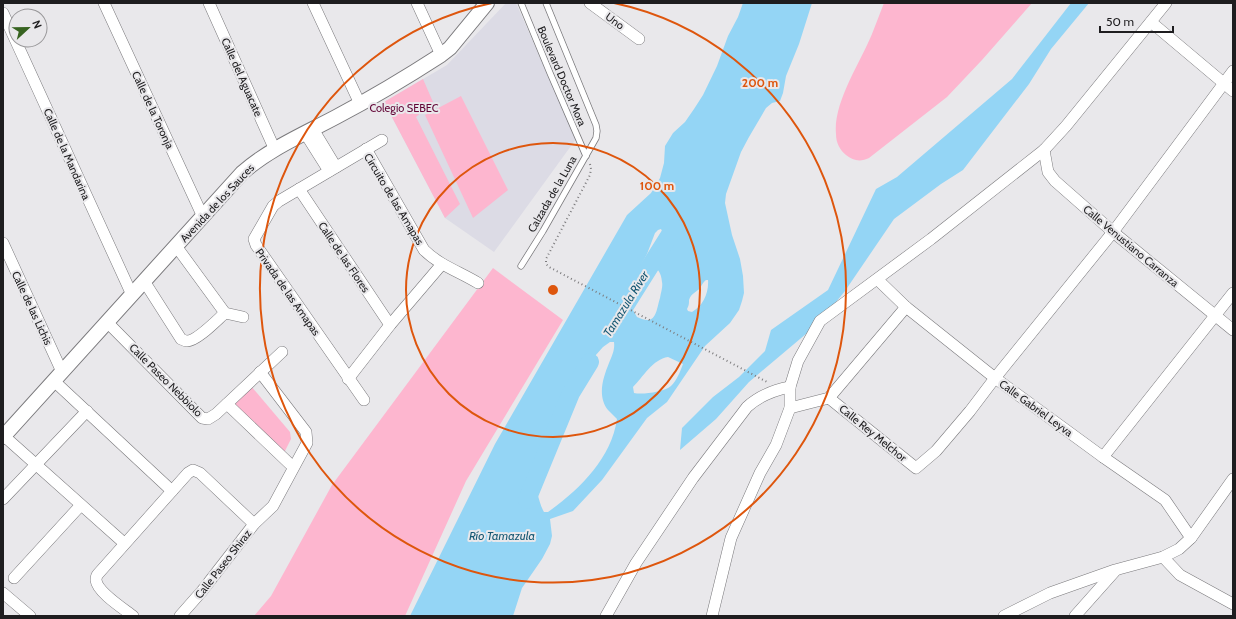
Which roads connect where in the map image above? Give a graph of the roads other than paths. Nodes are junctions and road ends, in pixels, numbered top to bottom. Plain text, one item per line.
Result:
1 (104, 3) edge
2 (209, 3) edge
3 (313, 3) edge
4 (417, 3) edge
5 (487, 3) edge
6 (521, 3) edge
7 (546, 3) edge
8 (590, 3) edge
9 (1166, 3) edge
10 (3, 12) edge
11 (1151, 22) junction
12 (639, 39) dead end
13 (441, 55) junction
14 (1233, 71) edge
15 (1223, 84) junction
16 (1233, 91) edge
17 (360, 104) junction
18 (309, 131) junction
19 (597, 131) joint
20 (382, 140) dead end
21 (366, 149) junction
22 (275, 150) junction
23 (1044, 150) junction
24 (586, 156) junction
25 (332, 169) junction
26 (299, 189) junction
27 (203, 217) junction
28 (1113, 232) junction
29 (3, 243) edge
30 (176, 246) junction
31 (442, 264) junction
32 (521, 266) dead end
33 (878, 280) junction
34 (144, 281) junction
35 (478, 283) dead end
36 (1233, 293) edge
37 (132, 295) junction
38 (906, 307) junction
39 (225, 313) junction
40 (1215, 316) junction
41 (243, 317) dead end
42 (107, 322) junction
43 (390, 325) junction
44 (1233, 330) edge
45 (282, 352) dead end
46 (260, 372) junction
47 (58, 376) junction
48 (348, 378) junction
49 (995, 378) junction
50 (790, 387) junction
51 (829, 398) junction
52 (364, 400) dead end
53 (227, 404) junction
54 (790, 408) junction
55 (86, 411) junction
56 (3, 437) edge
57 (1103, 457) junction
58 (36, 464) junction
59 (293, 467) junction
60 (1233, 479) edge
61 (172, 492) junction
62 (3, 499) edge
63 (80, 506) junction
64 (254, 524) junction
65 (1191, 538) junction
66 (124, 543) junction
67 (1163, 557) junction
68 (1115, 570) junction
69 (14, 578) dead end
70 (3, 593) edge
71 (1233, 604) edge
72 (30, 616) edge
73 (133, 616) edge
74 (180, 616) edge
75 (606, 616) edge
76 (712, 616) edge
77 (1004, 616) edge
78 (1075, 616) edge

1 - 27 street, Calle de la Toronja
2 - 22 street, Calle del Aguacate
3 - 17 street
4 - 13 street
5 - 13 street, Avenida de los Sauces
6 - 24 lane, Boulevard Doctor Mora
7 - 19 lane, Boulevard Doctor Mora
8 - 12 street, Uno
9 - 11 street
10 - 37 street, Calle de la Mandarina
11 - 15 street
11 - 23 street
13 - 17 street, Avenida de los Sauces
14 - 15 street
15 - 16 street
15 - 28 street
17 - 18 street, Avenida de los Sauces
18 - 22 street, Avenida de los Sauces
18 - 25 street
19 - 24 lane, Calzada de la Luna
20 - 21 street
21 - 25 street, Circuito de las Amapas
21 - 31 street, Circuito de las Amapas
22 - 27 street, Avenida de los Sauces
23 - 28 street, Calle Venustiano Carranza
23 - 33 street
24 - 32 lane, Calzada de la Luna
25 - 26 street, Circuito de las Amapas
26 - 43 street, Calle de las Flores
26 - 48 street, Privada de las Amapas
27 - 30 street, Avenida de los Sauces
28 - 40 street, Calle Venustiano Carranza
28 - 49 street
29 - 47 street, Calle de las Lichis
30 - 34 street, Avenida de los Sauces
30 - 39 street
31 - 35 street, Circuito de las Amapas
31 - 43 street
33 - 38 street, Calle Gabriel Leyva
33 - 50 street
34 - 37 street, Avenida de los Sauces
34 - 39 street
36 - 40 street
37 - 42 street, Avenida de los Sauces
38 - 49 street, Calle Gabriel Leyva
38 - 51 street
39 - 41 street
40 - 44 street, Calle Venustiano Carranza
40 - 57 street
42 - 47 street, Avenida de los Sauces
42 - 53 street, Calle Paseo Nebbiolo
43 - 48 street
45 - 46 street, Calle Paseo Nebbiolo
46 - 53 street, Calle Paseo Nebbiolo
46 - 59 street
47 - 55 street
47 - 56 street, Avenida de los Sauces
48 - 52 street, Privada de las Amapas
49 - 51 street, Calle Rey Melchor
49 - 57 street, Calle Gabriel Leyva
50 - 54 street
50 - 75 street
51 - 54 street
53 - 59 street
54 - 76 street
55 - 58 street
55 - 61 street
56 - 58 street
57 - 65 street, Calle Gabriel Leyva
58 - 62 street
58 - 63 street
59 - 64 street
60 - 65 street
61 - 64 street, Calle Paseo Shiraz
61 - 66 street, Calle Paseo Shiraz
63 - 66 street
63 - 69 street
64 - 74 street, Calle Paseo Shiraz
65 - 67 street
66 - 73 street, Calle Paseo Shiraz
67 - 68 street
67 - 71 street
68 - 77 street
68 - 78 street
70 - 72 street

